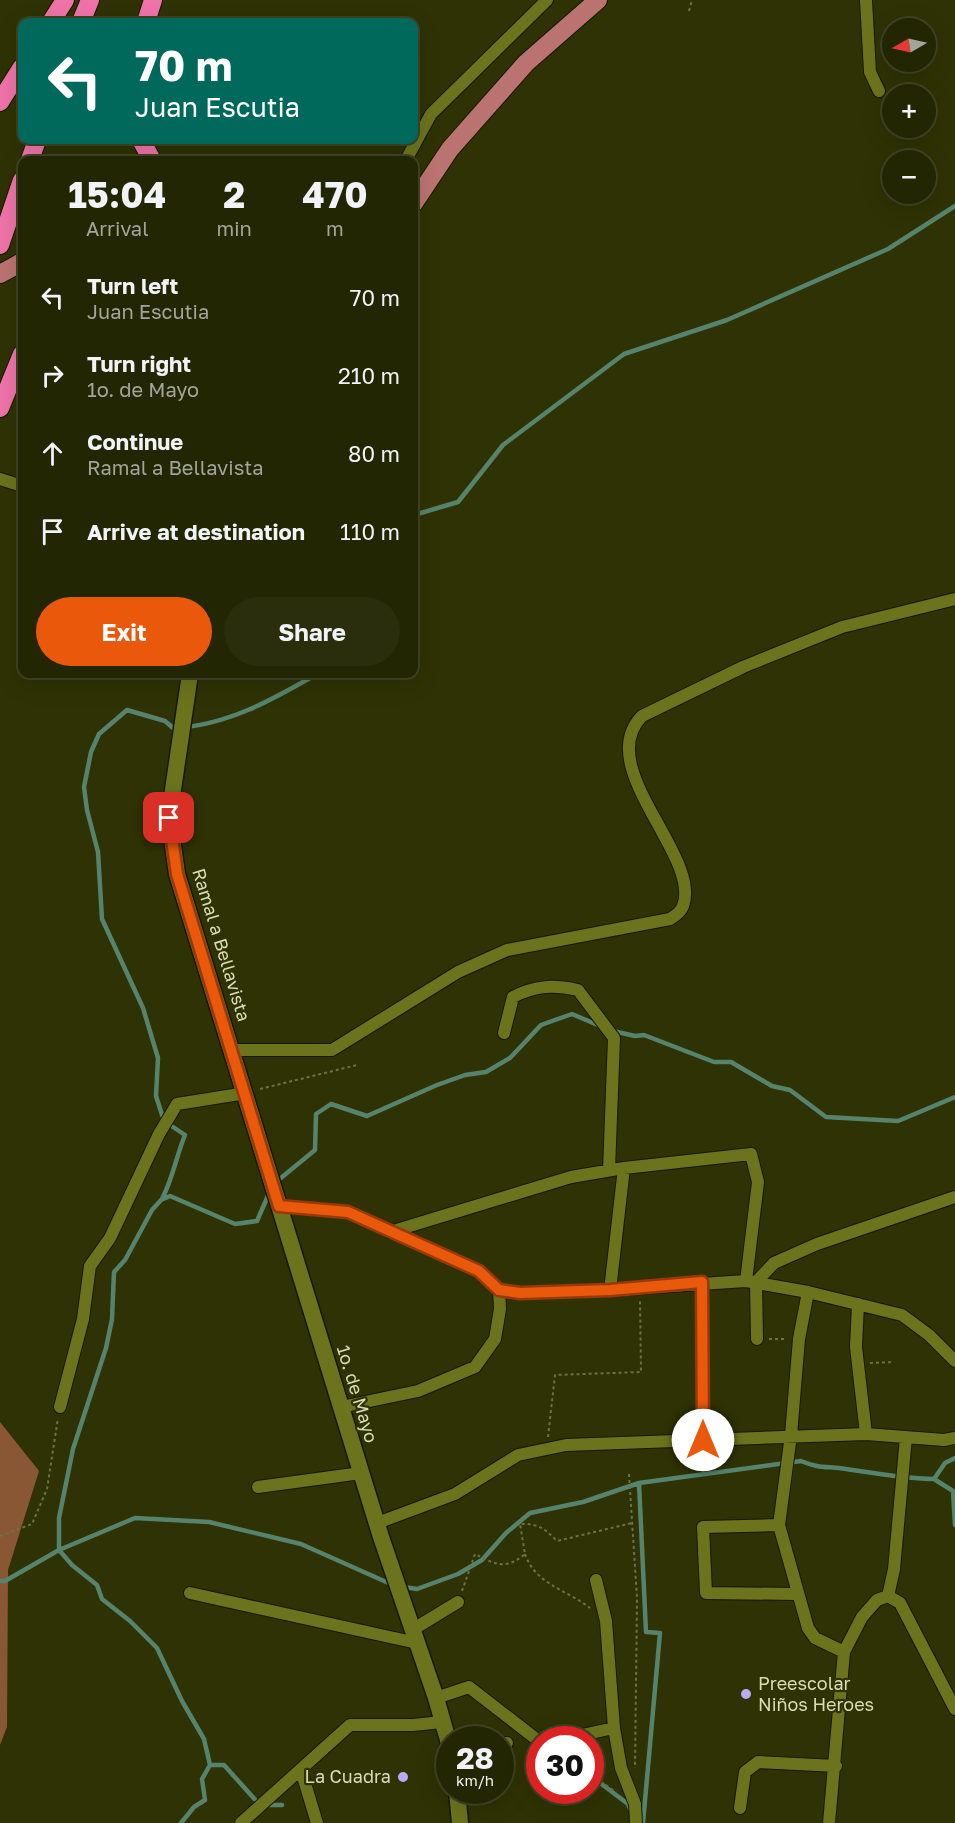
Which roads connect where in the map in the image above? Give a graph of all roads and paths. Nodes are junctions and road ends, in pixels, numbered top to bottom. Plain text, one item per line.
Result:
1 (64, 0) edge
2 (90, 0) edge
3 (153, 0) edge
4 (547, 0) edge
5 (598, 0) edge
6 (692, 0) edge
7 (866, 0) edge
8 (689, 11) dead end
9 (53, 18) edge
10 (83, 18) edge
11 (147, 18) edge
12 (18, 74) edge
13 (879, 91) dead end
14 (0, 102) edge
15 (418, 138) edge
16 (450, 149) junction
17 (418, 175) edge
18 (18, 192) edge
19 (418, 197) edge
20 (0, 245) edge
21 (18, 264) edge
22 (0, 274) edge
23 (18, 364) edge
24 (0, 408) edge
25 (0, 479) edge
26 (18, 485) edge
27 (955, 599) edge
28 (189, 678) edge
29 (504, 1033) dead end
30 (232, 1050) junction
31 (357, 1065) dead end
32 (246, 1093) junction
33 (624, 1168) junction
34 (609, 1170) junction
35 (955, 1197) edge
36 (279, 1206) junction
37 (390, 1232) junction
38 (702, 1282) junction
39 (751, 1282) junction
40 (640, 1288) junction
41 (499, 1290) junction
42 (610, 1290) junction
43 (808, 1292) junction
44 (858, 1304) junction
45 (757, 1339) joint
46 (799, 1339) junction
47 (955, 1361) edge
48 (894, 1362) dead end
49 (858, 1363) junction
50 (60, 1407) joint
51 (341, 1407) junction
52 (866, 1434) junction
53 (791, 1435) junction
54 (906, 1437) junction
55 (955, 1438) edge
56 (703, 1440) junction
57 (546, 1449) junction
58 (362, 1473) junction
59 (629, 1474) dead end
60 (258, 1487) dead end
61 (632, 1523) junction
62 (778, 1525) junction
63 (379, 1530) junction
64 (0, 1536) edge
65 (525, 1554) junction
66 (596, 1580) dead end
67 (190, 1593) dead end
68 (796, 1594) junction
69 (888, 1596) junction
70 (459, 1602) joint
71 (606, 1621) junction
72 (415, 1637) junction
73 (844, 1652) junction
74 (436, 1698) junction
75 (955, 1709) edge
76 (442, 1722) junction
77 (443, 1726) edge
78 (615, 1728) junction
79 (604, 1730) edge
80 (526, 1731) edge
81 (836, 1766) junction
82 (301, 1770) junction
83 (604, 1784) edge
84 (629, 1788) junction
85 (458, 1804) edge
86 (635, 1804) junction
87 (740, 1808) dead end
88 (241, 1823) edge
89 (318, 1823) edge
90 (460, 1823) edge
91 (636, 1823) edge
92 (829, 1823) edge

1 - 9 highway
2 - 10 highway
3 - 11 highway
4 - 15 street
5 - 16 main road
6 - 8 path
7 - 13 street
12 - 14 highway
16 - 17 main road
16 - 19 main road
18 - 20 highway
21 - 22 main road
23 - 24 highway
25 - 26 street
27 - 30 street
28 - 30 street, Ramal a Bellavista
29 - 34 street
30 - 32 street, 1o. de Mayo
31 - 32 path
32 - 36 street, 1o. de Mayo
32 - 50 street
33 - 34 street
33 - 39 street
33 - 42 street
34 - 37 street
35 - 39 street
36 - 37 street
36 - 51 street, 1o. de Mayo
37 - 41 street
38 - 39 street
38 - 40 street
38 - 56 street
39 - 43 street
39 - 45 street
40 - 42 street
40 - 57 path
41 - 42 street
41 - 51 street
43 - 44 street
43 - 46 street
44 - 47 street
44 - 49 street
45 - 46 path
46 - 53 street
48 - 49 path
49 - 52 street
50 - 64 path
51 - 58 street, 1o. de Mayo
52 - 53 street
52 - 54 street
53 - 56 street
53 - 62 street
54 - 55 street
54 - 69 street
56 - 57 street
57 - 63 street
58 - 60 street
58 - 63 street, 1o. de Mayo
59 - 61 path
61 - 65 path
61 - 84 path
62 - 68 street
62 - 68 street
63 - 72 street, 1o. de Mayo
65 - 70 path
65 - 71 path
66 - 71 street
67 - 72 street
68 - 73 street
69 - 73 street
69 - 75 street
70 - 72 street
71 - 78 street
72 - 74 street, 1o. de Mayo
73 - 81 street
74 - 76 street, 1o. de Mayo
74 - 80 street
76 - 77 street, 1o. de Mayo
76 - 82 street
78 - 79 street
78 - 84 street
81 - 87 street
81 - 92 street
82 - 88 street
82 - 89 street
83 - 86 path
84 - 86 street
85 - 90 street
86 - 91 street

